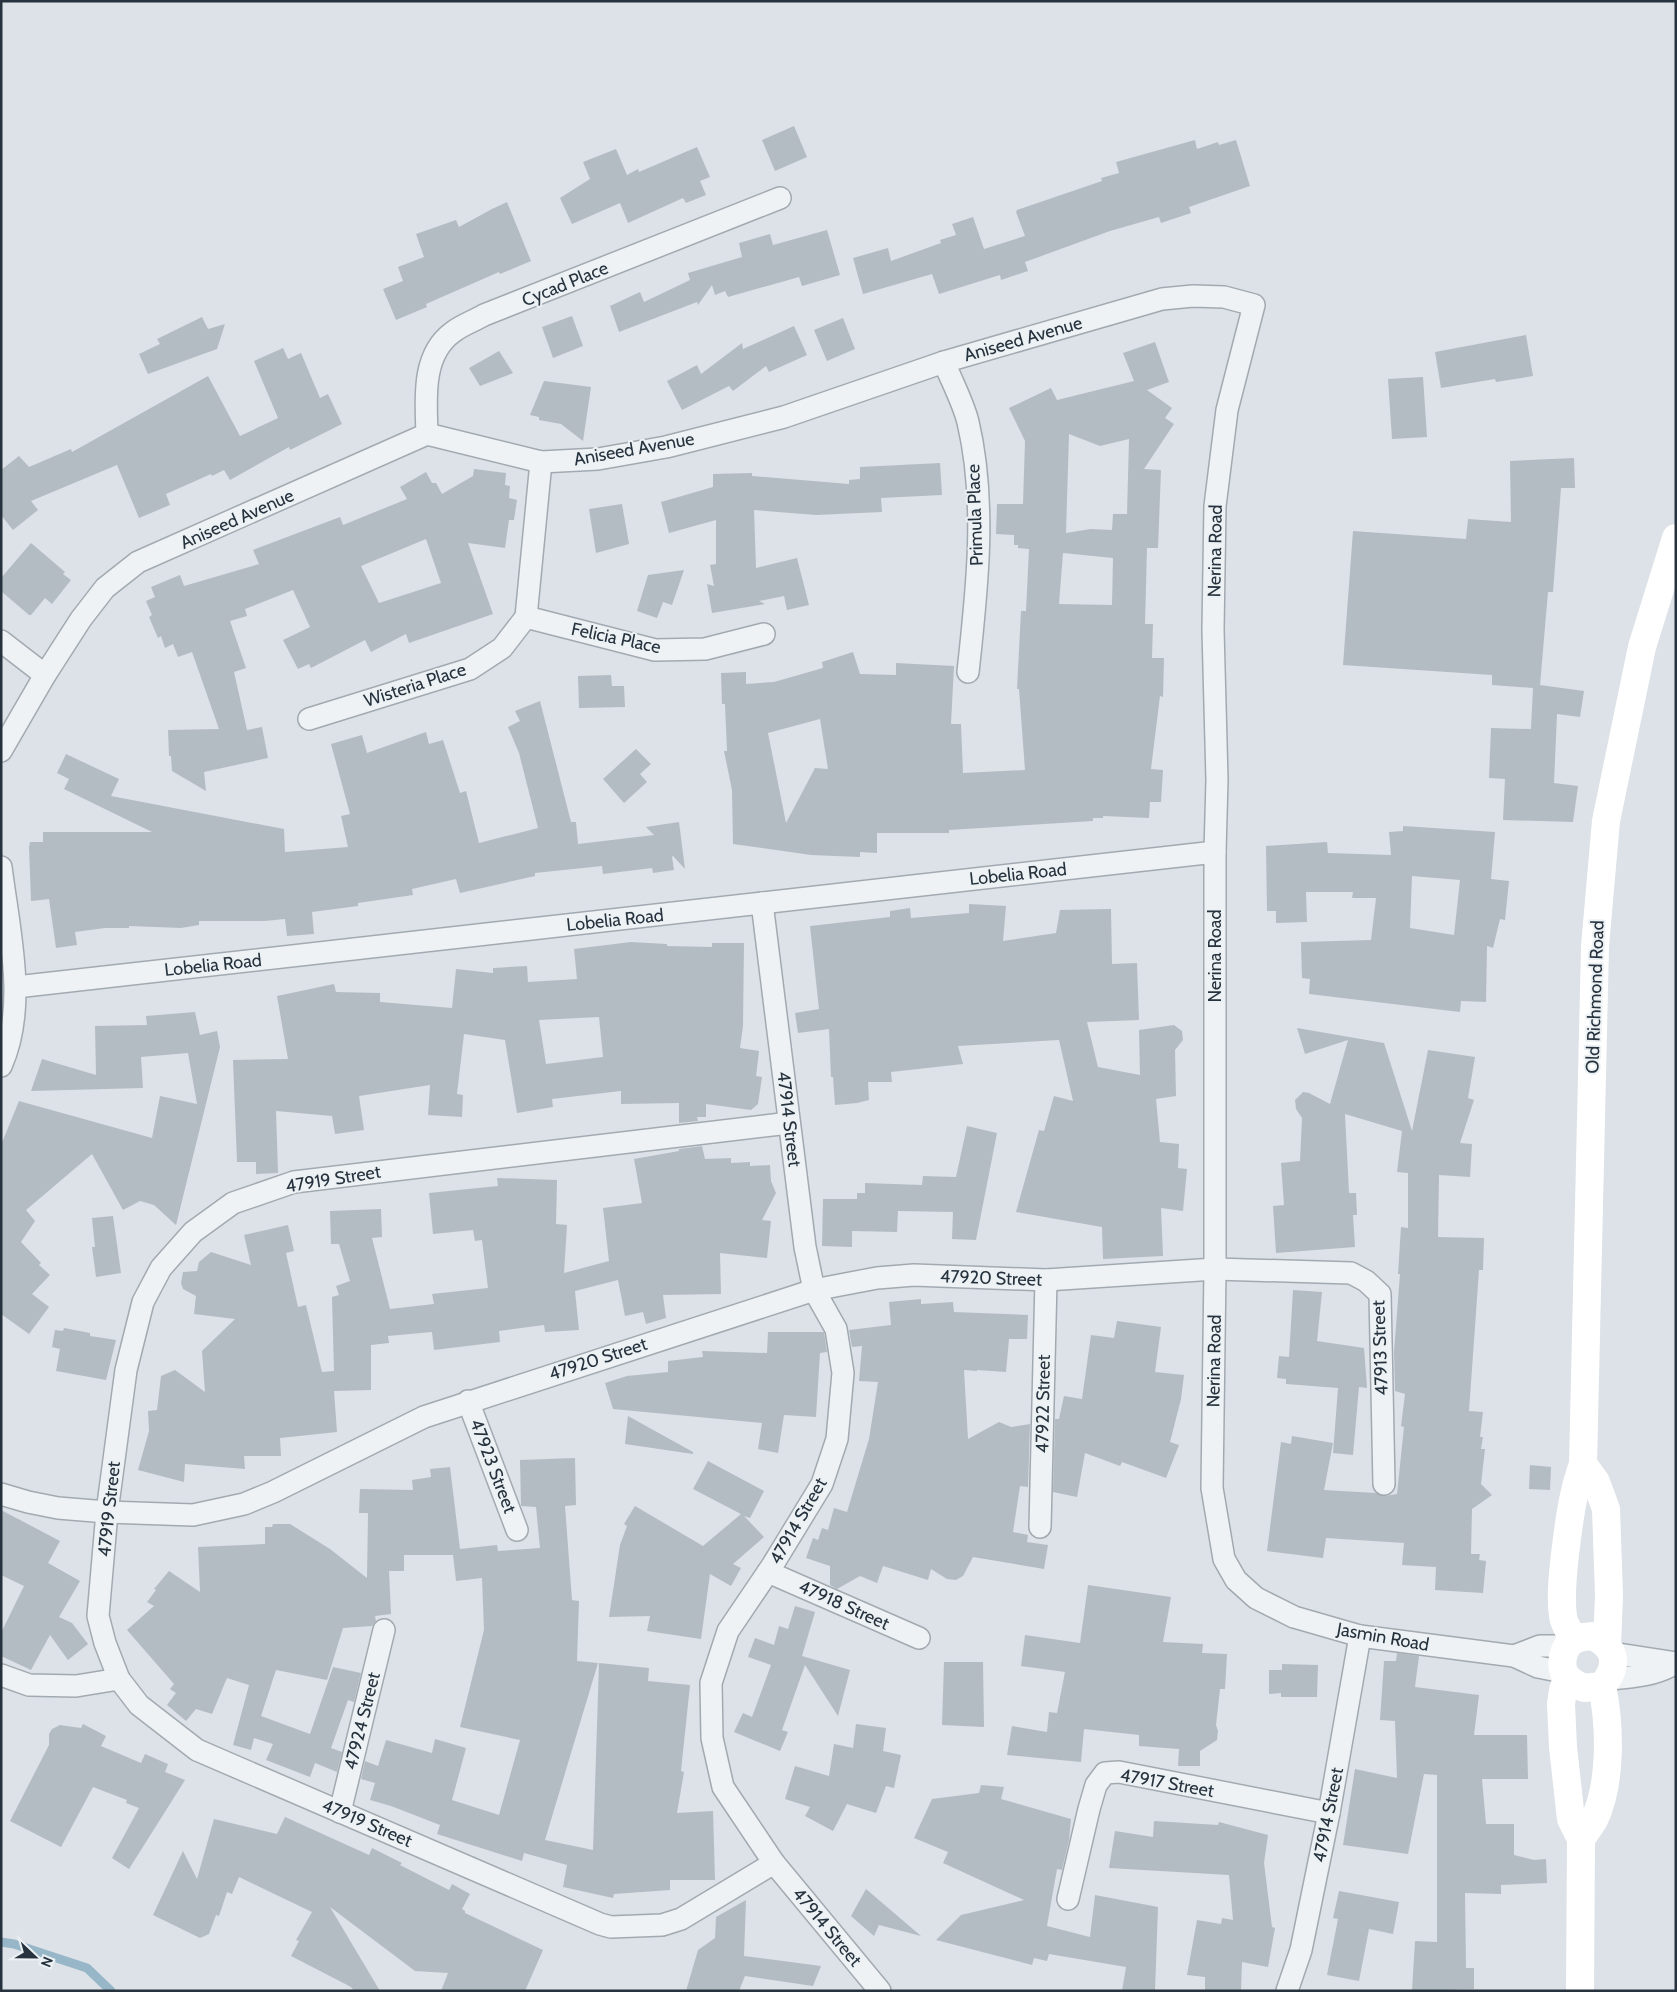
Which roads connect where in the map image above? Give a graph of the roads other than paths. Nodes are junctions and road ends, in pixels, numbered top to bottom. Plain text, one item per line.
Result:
1 (780, 198) dead end
2 (1254, 305) joint
3 (944, 362) junction
4 (427, 434) junction
5 (542, 462) junction
6 (1676, 538) edge
7 (526, 617) junction
8 (764, 634) dead end
9 (1, 641) edge
10 (968, 672) dead end
11 (45, 675) junction
12 (309, 719) dead end
13 (1, 751) edge
14 (1215, 852) junction
15 (1, 868) edge
16 (762, 903) junction
17 (16, 987) junction
18 (1, 1066) edge
19 (789, 1123) junction
20 (1215, 1270) junction
21 (1046, 1280) junction
22 (814, 1290) junction
23 (468, 1401) junction
24 (1583, 1464) junction
25 (1384, 1484) dead end
26 (1, 1494) edge
27 (107, 1512) junction
28 (1040, 1527) dead end
29 (517, 1530) dead end
30 (768, 1572) junction
31 (1256, 1598) joint
32 (384, 1630) dead end
33 (1360, 1636) junction
34 (919, 1638) dead end
35 (1568, 1659) junction
36 (1676, 1663) edge
37 (1607, 1666) junction
38 (1, 1675) edge
39 (119, 1679) junction
40 (340, 1812) junction
41 (1330, 1814) junction
42 (1581, 1839) junction
43 (774, 1863) junction
44 (1068, 1899) dead end
45 (880, 1991) edge
46 (1287, 1991) edge
47 (1580, 1991) edge

1 - 4 street, Cycad Place
2 - 3 street, Aniseed Avenue
2 - 14 street, Nerina Road
3 - 5 street, Aniseed Avenue
3 - 10 street, Primula Place
4 - 5 street, Aniseed Avenue
4 - 11 street, Aniseed Avenue
5 - 7 street
6 - 24 street, Old Richmond Road
7 - 8 street, Felicia Place
7 - 12 street, Wisteria Place
9 - 11 street
11 - 13 street, Aniseed Avenue
14 - 16 street, Lobelia Road
14 - 20 street, Nerina Road
15 - 17 street
16 - 17 street, Lobelia Road
16 - 19 street, 47914 Street
17 - 18 street
19 - 22 street, 47914 Street
19 - 27 street, 47919 Street
20 - 21 street, 47920 Street
20 - 25 street, 47913 Street
20 - 31 street, Nerina Road
21 - 22 street, 47920 Street
21 - 28 street, 47922 Street
22 - 23 street, 47920 Street
22 - 30 street, 47914 Street
23 - 27 street, 47920 Street
23 - 29 street, 47923 Street
24 - 35 street, Old Richmond Road
24 - 37 street
26 - 27 street, 47920 Street
27 - 39 street, 47919 Street
30 - 34 street, 47918 Street
30 - 43 street, 47914 Street
31 - 33 street, Jasmin Road
32 - 40 street, 47924 Street
33 - 35 street, Jasmin Road
33 - 41 street, 47914 Street
35 - 37 street
35 - 37 street
35 - 42 street
36 - 37 street
37 - 42 street
38 - 39 street
39 - 40 street, 47919 Street
40 - 43 street, 47919 Street
41 - 44 street, 47917 Street
41 - 46 street, 47914 Street
42 - 47 street
43 - 45 street, 47914 Street

